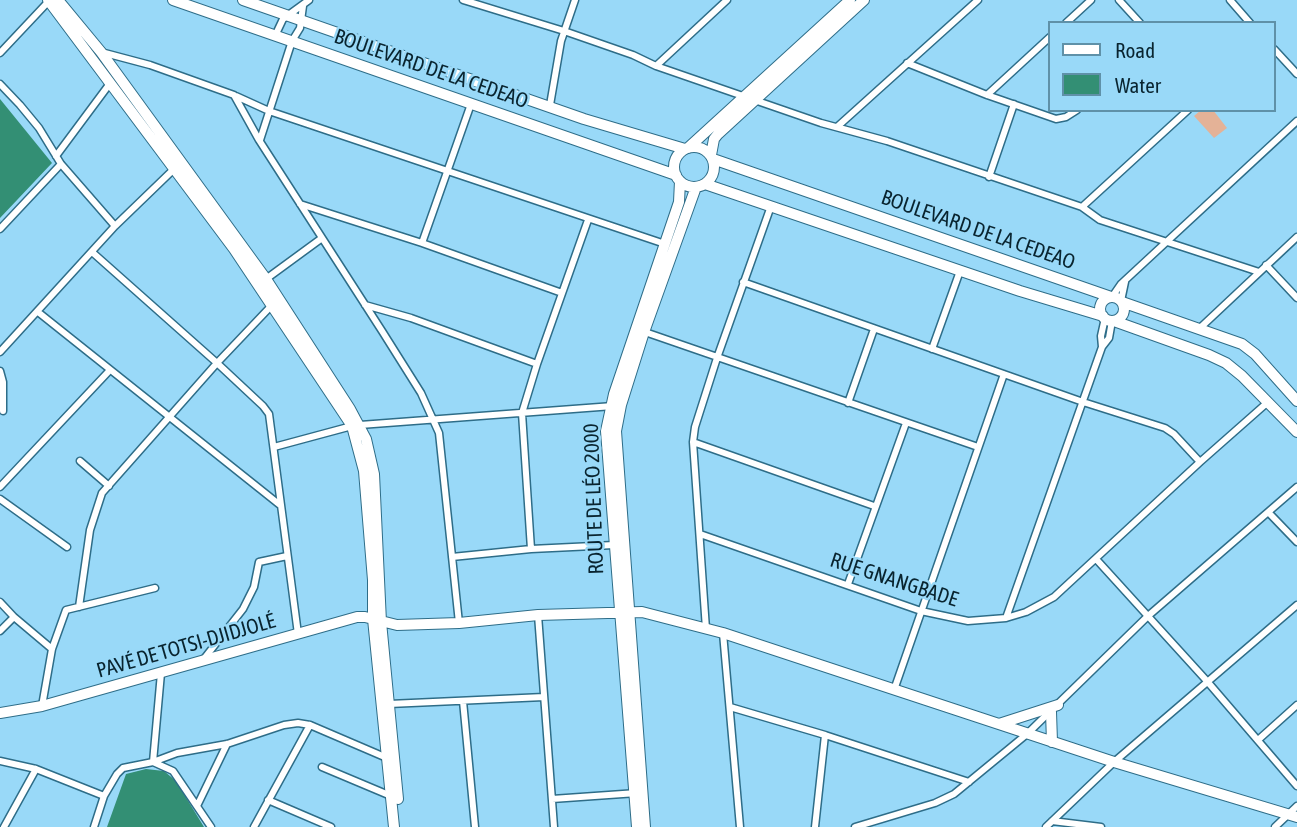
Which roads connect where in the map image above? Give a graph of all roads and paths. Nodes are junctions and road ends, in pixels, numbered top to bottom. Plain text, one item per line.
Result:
1 (52, 0) edge
2 (173, 0) edge
3 (243, 0) edge
4 (309, 0) edge
5 (463, 0) edge
6 (575, 0) edge
7 (727, 0) edge
8 (850, 0) edge
9 (864, 0) edge
10 (1091, 0) edge
11 (1119, 0) edge
12 (1230, 0) edge
13 (972, 2) edge
14 (303, 6) junction
15 (287, 15) junction
16 (302, 21) junction
17 (1068, 21) edge
18 (1138, 21) edge
19 (1248, 21) edge
20 (564, 31) junction
21 (275, 36) junction
22 (1048, 39) edge
23 (292, 41) junction
24 (101, 52) junction
25 (1276, 52) edge
26 (0, 53) edge
27 (907, 63) junction
28 (656, 66) junction
29 (1297, 74) edge
30 (111, 82) junction
31 (0, 84) edge
32 (234, 95) junction
33 (987, 95) junction
34 (751, 98) junction
35 (471, 104) junction
36 (1014, 104) junction
37 (550, 105) junction
38 (269, 111) junction
39 (1074, 112) edge
40 (1186, 112) edge
41 (1296, 123) edge
42 (837, 127) junction
43 (260, 140) junction
44 (687, 149) junction
45 (56, 156) junction
46 (712, 157) junction
47 (61, 164) junction
48 (174, 169) junction
49 (447, 170) junction
50 (989, 177) junction
51 (678, 178) junction
52 (701, 186) junction
53 (300, 204) junction
54 (771, 205) junction
55 (1082, 207) junction
56 (588, 220) junction
57 (115, 226) junction
58 (0, 229) edge
59 (1297, 237) edge
60 (322, 239) junction
61 (1169, 242) junction
62 (422, 243) junction
63 (665, 244) junction
64 (92, 252) junction
65 (1266, 265) junction
66 (960, 271) junction
67 (1259, 272) junction
68 (266, 279) junction
69 (743, 282) junction
70 (562, 293) junction
71 (1297, 298) edge
72 (1117, 299) junction
73 (276, 302) junction
74 (365, 305) junction
75 (38, 312) junction
76 (1109, 319) junction
77 (874, 328) junction
78 (1200, 328) junction
79 (640, 330) junction
80 (932, 349) junction
81 (0, 352) edge
82 (717, 358) junction
83 (217, 363) junction
84 (537, 363) junction
85 (110, 370) junction
86 (0, 371) edge
87 (1004, 374) junction
88 (1297, 401) edge
89 (1083, 402) junction
90 (1268, 402) junction
91 (848, 403) junction
92 (616, 405) junction
93 (3, 411) dead end
94 (522, 413) junction
95 (169, 416) junction
96 (434, 418) junction
97 (906, 423) junction
98 (356, 425) junction
99 (1297, 432) edge
100 (693, 442) junction
101 (274, 447) junction
102 (978, 447) junction
103 (80, 461) dead end
104 (1200, 462) junction
105 (109, 486) junction
106 (0, 487) edge
107 (1297, 487) edge
108 (0, 501) edge
109 (280, 505) junction
110 (874, 506) junction
111 (0, 507) edge
112 (1269, 513) junction
113 (700, 534) junction
114 (1297, 542) edge
115 (614, 545) junction
116 (67, 547) dead end
117 (531, 549) junction
118 (287, 556) junction
119 (452, 557) junction
120 (1096, 559) junction
121 (848, 584) junction
122 (155, 588) dead end
123 (0, 602) edge
124 (1297, 605) edge
125 (79, 607) junction
126 (922, 611) junction
127 (623, 612) junction
128 (538, 615) junction
129 (1148, 616) junction
130 (14, 617) junction
131 (1006, 618) junction
132 (377, 620) junction
133 (459, 623) junction
134 (706, 629) junction
135 (0, 631) edge
136 (298, 634) junction
137 (723, 634) junction
138 (52, 649) junction
139 (202, 662) junction
140 (161, 673) junction
141 (1206, 680) junction
142 (894, 690) junction
143 (544, 697) junction
144 (463, 701) junction
145 (389, 704) junction
146 (1297, 705) edge
147 (42, 706) junction
148 (730, 708) junction
149 (1054, 708) junction
150 (0, 713) edge
151 (998, 724) junction
152 (310, 726) junction
153 (1027, 734) junction
154 (825, 735) junction
155 (1258, 740) junction
156 (1052, 742) junction
157 (227, 744) junction
158 (387, 758) junction
159 (0, 761) edge
160 (153, 762) junction
161 (1114, 762) junction
162 (322, 767) dead end
163 (36, 769) junction
164 (969, 782) junction
165 (1297, 786) edge
166 (638, 792) junction
167 (104, 796) junction
168 (391, 796) junction
169 (552, 799) junction
170 (268, 800) junction
171 (197, 806) junction
172 (1297, 806) edge
173 (1293, 816) edge
174 (1052, 821) junction
175 (321, 825) edge
176 (4, 827) edge
177 (94, 827) edge
178 (211, 827) edge
179 (254, 827) edge
180 (331, 827) edge
181 (394, 827) edge
182 (401, 827) edge
183 (475, 827) edge
184 (554, 827) edge
185 (637, 827) edge
186 (645, 827) edge
187 (740, 827) edge
188 (815, 827) edge
189 (855, 827) edge
190 (1046, 827) edge
191 (1101, 827) edge
192 (1275, 827) edge

1 - 24 main road
1 - 26 street
1 - 30 main road
2 - 21 main road, BOULEVARD DE LA CEDEAO
3 - 15 main road, BOULEVARD DE LA CEDEAO
4 - 14 street
5 - 20 street
6 - 20 street
7 - 28 street
8 - 34 main road
9 - 34 main road
10 - 17 street
11 - 18 street
12 - 19 street
13 - 27 street
14 - 15 street
14 - 16 street
15 - 16 main road, BOULEVARD DE LA CEDEAO
15 - 21 street
16 - 23 street
16 - 37 main road, BOULEVARD DE LA CEDEAO
20 - 28 street
20 - 37 street
21 - 23 main road, BOULEVARD DE LA CEDEAO
22 - 33 street
23 - 35 main road, BOULEVARD DE LA CEDEAO
23 - 38 street
24 - 32 street
24 - 68 main road
25 - 29 street
27 - 33 street
27 - 42 street
28 - 34 street
30 - 45 street
30 - 48 main road
31 - 45 street
32 - 38 street
32 - 43 street
33 - 36 street
34 - 42 street
34 - 44 main road
34 - 46 main road
35 - 49 street
35 - 51 main road, BOULEVARD DE LA CEDEAO
36 - 39 street
36 - 50 street
37 - 44 main road, BOULEVARD DE LA CEDEAO
38 - 43 street
38 - 49 street
40 - 55 street
41 - 61 street
42 - 50 street
43 - 53 street
44 - 46 main road
44 - 51 main road
45 - 47 street
46 - 52 main road
46 - 72 main road, BOULEVARD DE LA CEDEAO
47 - 57 street
47 - 58 street
48 - 57 street
48 - 73 main road
49 - 56 street
49 - 62 street
50 - 55 street
51 - 52 main road
51 - 63 main road, ROUTE DE LÉO 2000
52 - 54 main road, BOULEVARD DE LA CEDEAO
52 - 79 main road, ROUTE DE LÉO 2000
53 - 60 street
53 - 62 street
54 - 66 main road, BOULEVARD DE LA CEDEAO
54 - 69 street
55 - 61 street
56 - 63 street
56 - 70 street
57 - 64 street
59 - 65 street
60 - 68 street
60 - 74 street
61 - 67 street
61 - 72 street
62 - 70 street
63 - 79 main road, ROUTE DE LÉO 2000
64 - 75 street
64 - 83 street
65 - 67 street
65 - 71 street
66 - 76 main road, BOULEVARD DE LA CEDEAO
66 - 80 street
67 - 78 street
68 - 73 main road
69 - 77 street
69 - 82 street
70 - 84 street
72 - 76 main road
72 - 76 main road
72 - 78 main road, BOULEVARD DE LA CEDEAO
73 - 83 street
73 - 98 main road
74 - 84 street
74 - 96 street
75 - 81 street
75 - 85 street
76 - 89 street
76 - 90 main road, BOULEVARD DE LA CEDEAO
77 - 80 street
77 - 91 street
78 - 88 main road, BOULEVARD DE LA CEDEAO
79 - 82 street
79 - 92 main road, ROUTE DE LÉO 2000
80 - 87 street
82 - 91 street
82 - 100 street
83 - 95 street
83 - 101 street
84 - 94 street
85 - 95 street
85 - 106 street
86 - 93 street
87 - 89 street
87 - 102 street
89 - 104 street
89 - 131 street
90 - 99 main road, BOULEVARD DE LA CEDEAO
90 - 104 street, RUE GNANGBADE
91 - 97 street
92 - 94 street
92 - 115 main road, ROUTE DE LÉO 2000
92 - 127 main road, ROUTE DE LÉO 2000
94 - 96 street
94 - 117 street
95 - 105 street
95 - 109 street
96 - 98 street
96 - 119 street
97 - 102 street
97 - 110 street
98 - 101 street
98 - 132 main road
100 - 110 street
100 - 113 street
101 - 109 street
102 - 126 street
103 - 105 street
104 - 120 street, RUE GNANGBADE
105 - 125 street
107 - 112 street
108 - 111 street
108 - 116 street
109 - 118 street
110 - 121 street
112 - 114 street
112 - 129 street
113 - 121 street, RUE GNANGBADE
113 - 134 street
115 - 117 street
115 - 127 main road, ROUTE DE LÉO 2000
117 - 119 street
118 - 136 street
118 - 139 street
119 - 133 street
120 - 129 street
120 - 131 street, RUE GNANGBADE
121 - 126 street, RUE GNANGBADE
122 - 125 street
123 - 130 street
124 - 141 street
125 - 138 street
126 - 131 street, RUE GNANGBADE
126 - 142 street
127 - 128 main road, PAVÉ DE TOTSI-DJIDJOLÉ
127 - 134 main road, PAVÉ DE TOTSI-DJIDJOLÉ
127 - 166 main road, ROUTE DE LÉO 2000
128 - 133 main road, PAVÉ DE TOTSI-DJIDJOLÉ
128 - 143 street
129 - 141 street
129 - 149 street
130 - 135 street
130 - 138 street
132 - 133 main road, PAVÉ DE TOTSI-DJIDJOLÉ
132 - 136 main road, PAVÉ DE TOTSI-DJIDJOLÉ
132 - 145 main road
132 - 158 main road
134 - 137 main road, PAVÉ DE TOTSI-DJIDJOLÉ
136 - 139 main road, PAVÉ DE TOTSI-DJIDJOLÉ
137 - 142 main road, PAVÉ DE TOTSI-DJIDJOLÉ
137 - 148 street
138 - 147 street
139 - 140 main road, PAVÉ DE TOTSI-DJIDJOLÉ
140 - 147 main road, PAVÉ DE TOTSI-DJIDJOLÉ
140 - 160 street
141 - 155 street
141 - 161 street
142 - 151 main road, PAVÉ DE TOTSI-DJIDJOLÉ
143 - 144 street
143 - 169 street
144 - 145 street
144 - 183 street
145 - 182 main road
146 - 155 street
147 - 150 main road, PAVÉ DE TOTSI-DJIDJOLÉ
148 - 154 street
148 - 187 street
149 - 151 main road
149 - 153 street
149 - 156 main road
151 - 153 main road, PAVÉ DE TOTSI-DJIDJOLÉ
152 - 157 street
152 - 158 street
152 - 170 street
153 - 156 main road, PAVÉ DE TOTSI-DJIDJOLÉ
153 - 164 street
154 - 164 street
154 - 188 street
155 - 165 street
156 - 161 main road, PAVÉ DE TOTSI-DJIDJOLÉ
157 - 160 street
157 - 171 street
158 - 168 main road
159 - 163 street
160 - 167 street
160 - 171 street
161 - 173 main road, PAVÉ DE TOTSI-DJIDJOLÉ
161 - 174 street
162 - 168 street
163 - 167 street
163 - 176 street
164 - 189 street
166 - 169 street
166 - 185 main road, ROUTE DE LÉO 2000
166 - 186 main road, ROUTE DE LÉO 2000
167 - 177 street
168 - 181 main road
169 - 184 street
170 - 175 street
170 - 179 street
171 - 178 street
172 - 173 street
173 - 192 street
174 - 190 street
174 - 191 street
175 - 180 street

